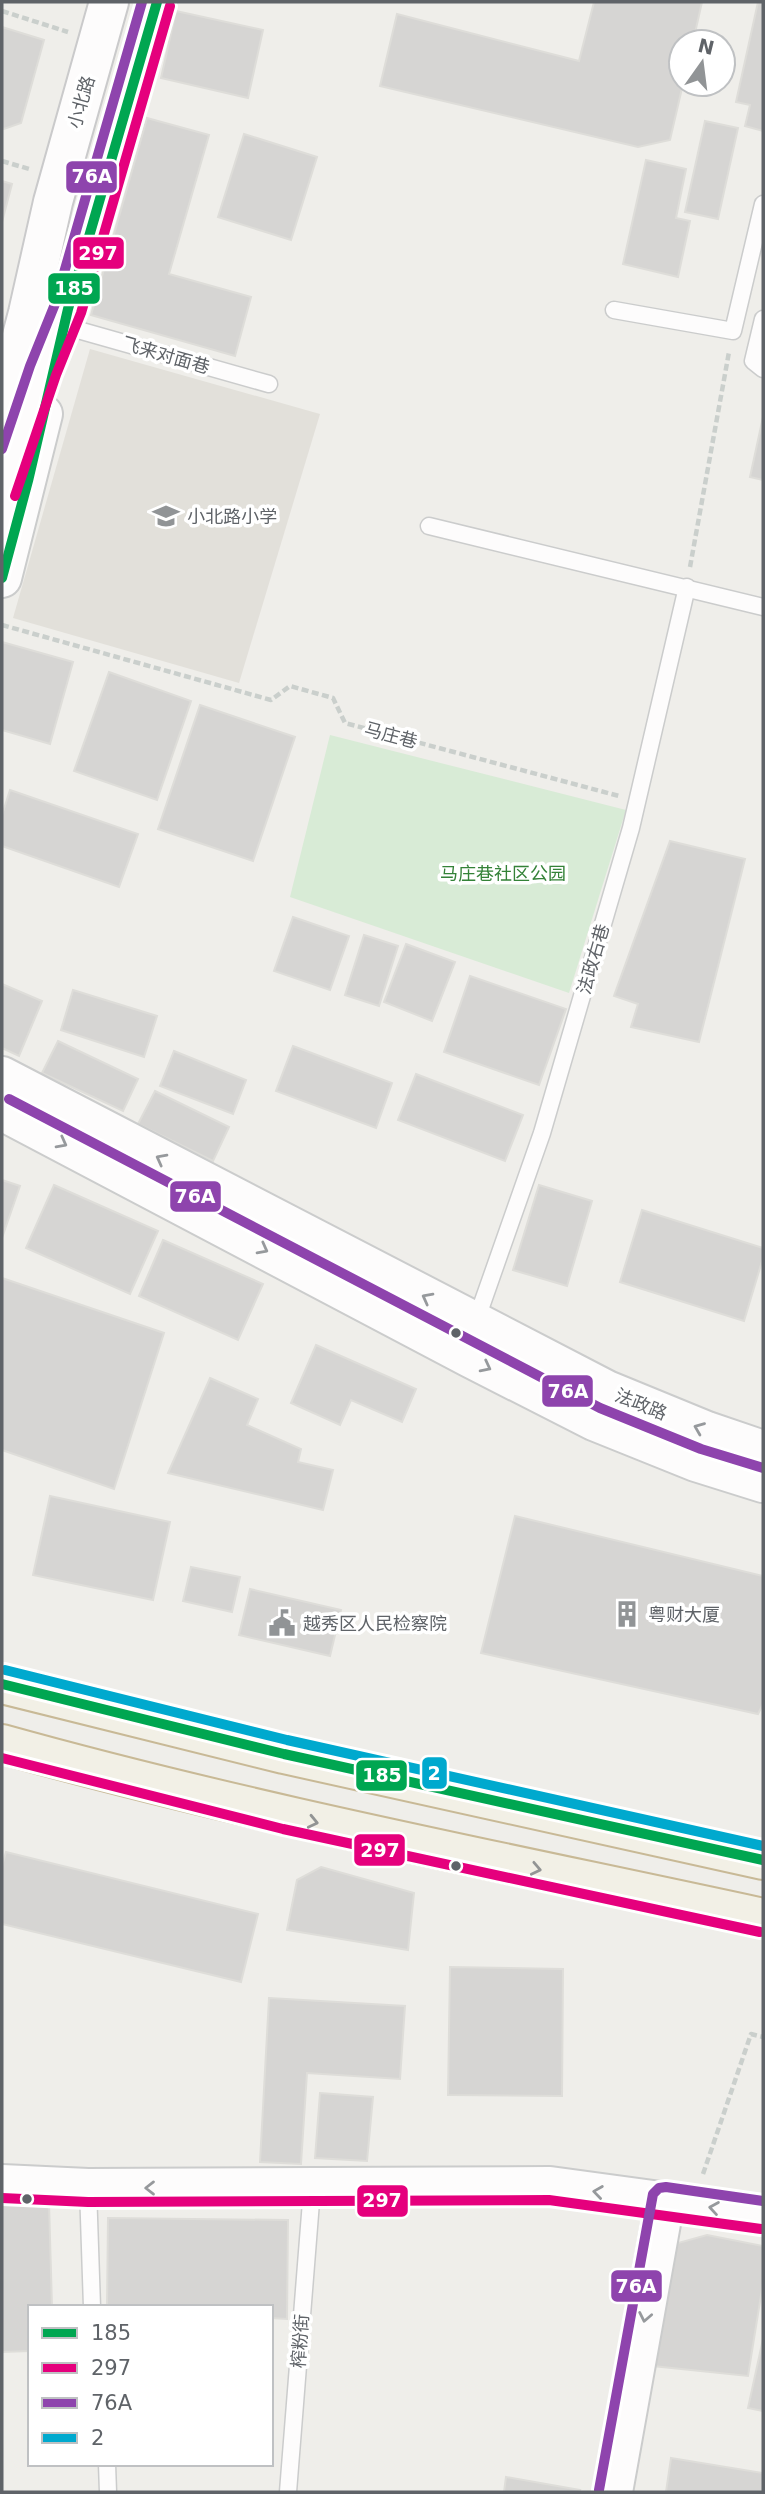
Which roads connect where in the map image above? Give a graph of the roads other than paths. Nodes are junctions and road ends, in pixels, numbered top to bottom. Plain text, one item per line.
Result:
1 (109, 2) edge
2 (157, 2) edge
3 (53, 202) junction
4 (763, 204) edge
5 (614, 310) dead end
6 (66, 318) junction
7 (763, 319) edge
8 (2, 339) edge
9 (763, 369) edge
10 (269, 384) dead end
11 (2, 412) edge
12 (2, 492) edge
13 (429, 526) dead end
14 (2, 578) edge
15 (687, 587) junction
16 (763, 607) edge
17 (2, 1076) edge
18 (2, 1111) edge
19 (475, 1324) junction
20 (763, 1450) edge
21 (763, 1483) edge
22 (2, 1684) edge
23 (2, 1744) edge
24 (757, 1855) edge
25 (763, 1918) edge
26 (2, 2184) edge
27 (88, 2188) junction
28 (312, 2189) junction
29 (679, 2203) junction
30 (763, 2215) edge
31 (92, 2305) edge
32 (107, 2466) edge
33 (108, 2492) edge
34 (288, 2492) edge
35 (613, 2492) edge

1 - 3 street, 小北路
2 - 6 street
3 - 8 street, 小北路
3 - 11 street, 小北路
4 - 5 lane
6 - 10 lane, 飞来对面巷
6 - 12 street
6 - 14 street
7 - 9 lane
13 - 15 lane
15 - 16 lane
15 - 19 lane, 法政右巷
19 -> 17 street, 法政路
18 -> 21 street, 法政路
20 -> 19 street, 法政路
22 - 24 highway
23 -> 25 highway
26 - 27 street
28 -> 27 street
27 - 31 lane
29 -> 28 street
28 - 34 lane, 榨粉街
30 -> 29 street
29 -> 35 street
32 - 33 lane

